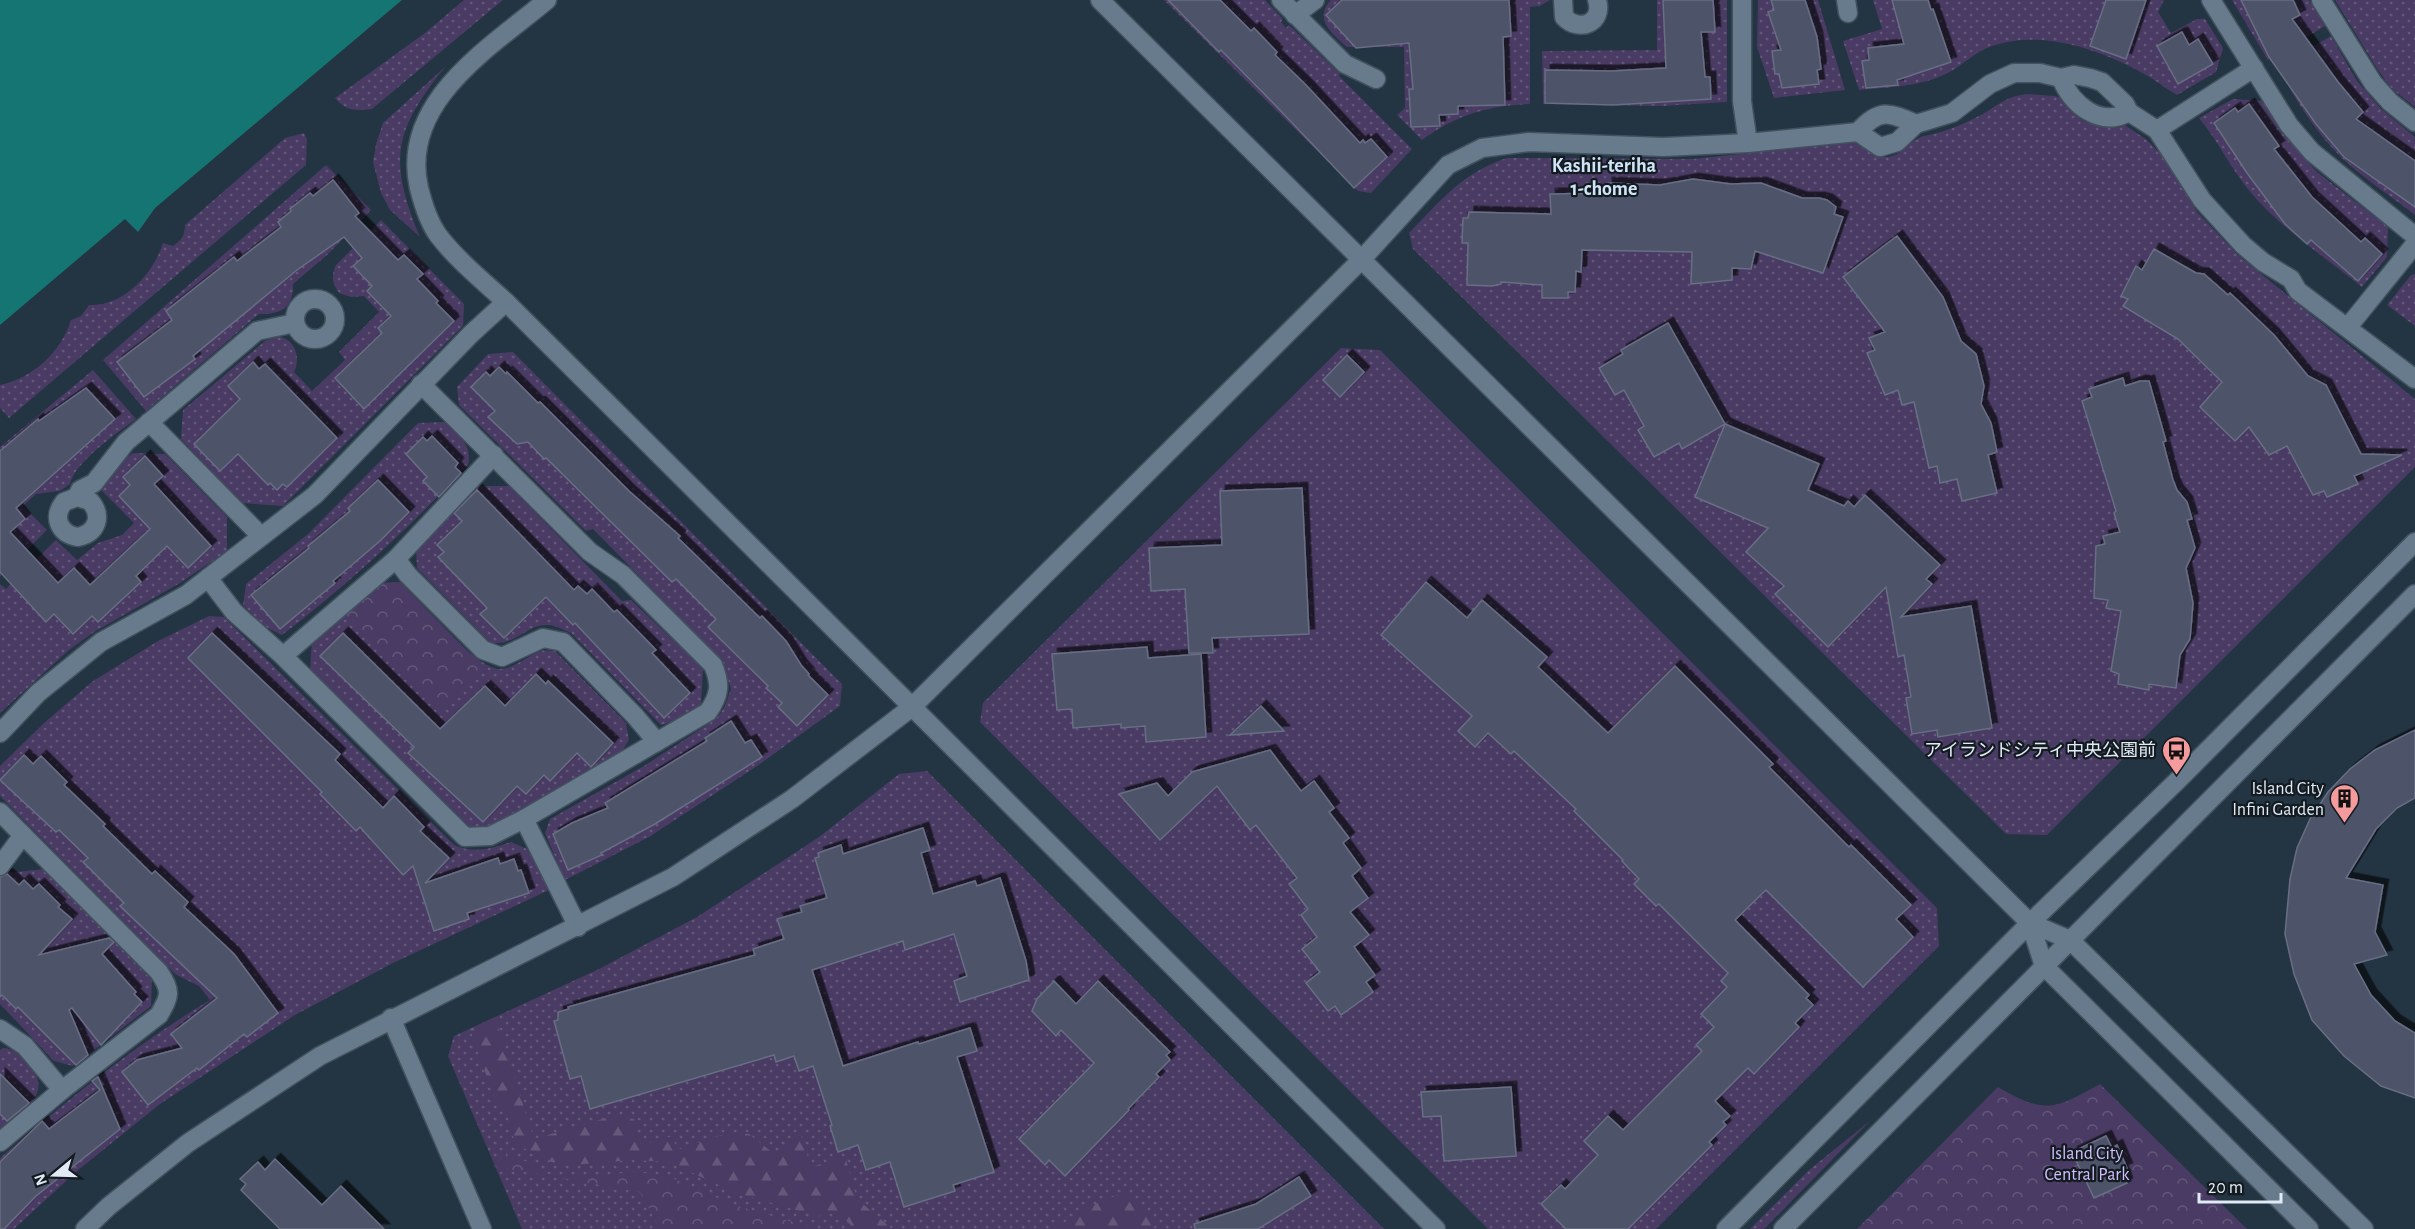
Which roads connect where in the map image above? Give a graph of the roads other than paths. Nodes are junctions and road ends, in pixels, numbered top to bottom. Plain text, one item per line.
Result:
1 (547, 0) edge
2 (1100, 0) edge
3 (1281, 0) edge
4 (1315, 0) edge
5 (1563, 0) edge
6 (1597, 0) edge
7 (1742, 0) edge
8 (2211, 0) edge
9 (2321, 0) edge
10 (1295, 15) junction
11 (2254, 68) junction
12 (2061, 78) junction
13 (1376, 79) dead end
14 (2129, 112) junction
15 (2415, 122) edge
16 (1916, 124) junction
17 (2157, 130) junction
18 (1858, 132) junction
19 (1748, 143) junction
20 (2415, 236) edge
21 (2415, 244) edge
22 (1362, 260) junction
23 (506, 302) junction
24 (295, 323) dead end
25 (2348, 327) junction
26 (2415, 379) edge
27 (422, 384) junction
28 (149, 422) junction
29 (494, 455) junction
30 (77, 497) dead end
31 (261, 536) junction
32 (2415, 542) edge
33 (396, 559) junction
34 (208, 578) junction
35 (2415, 594) edge
36 (283, 656) junction
37 (912, 707) junction
38 (0, 733) edge
39 (657, 742) junction
40 (0, 812) edge
41 (524, 819) junction
42 (23, 835) junction
43 (0, 866) edge
44 (2030, 923) junction
45 (578, 927) junction
46 (2070, 940) junction
47 (2044, 966) junction
48 (391, 1018) junction
49 (0, 1029) edge
50 (62, 1090) junction
51 (0, 1142) edge
52 (85, 1229) edge
53 (482, 1229) edge
54 (1436, 1229) edge
55 (1726, 1229) edge
56 (1784, 1229) edge
57 (2309, 1229) edge
58 (2364, 1229) edge

1 - 23 street
2 - 22 street
3 - 10 street
4 - 10 street
5 - 6 street
7 - 19 street
8 - 11 street
9 - 15 street
10 - 13 street
11 - 17 street
11 - 20 street
12 - 14 street
12 - 14 street
12 - 16 street
14 - 17 street
16 - 18 street
16 - 18 street
17 - 25 street
18 - 19 street
19 - 22 street
21 - 25 street
22 - 37 street
22 - 44 street
23 - 27 street
23 - 37 street
24 - 28 street
25 - 26 street
27 - 29 street
27 - 31 street
28 - 30 street
28 - 31 street
29 - 33 street
29 - 39 street
31 - 34 street
32 - 44 street
33 - 36 street
33 - 39 street
34 - 36 street
34 - 38 street
35 - 46 street
36 - 41 street
37 - 45 street
37 - 54 street
39 - 41 street
40 - 42 street
41 - 45 street
42 - 43 street
42 - 50 street
44 - 46 street
44 - 47 street
44 - 55 street
45 - 48 street
46 - 47 street
46 - 58 street
47 - 56 street
47 - 57 street
48 - 52 street
48 - 53 street
49 - 50 street
50 - 51 street

